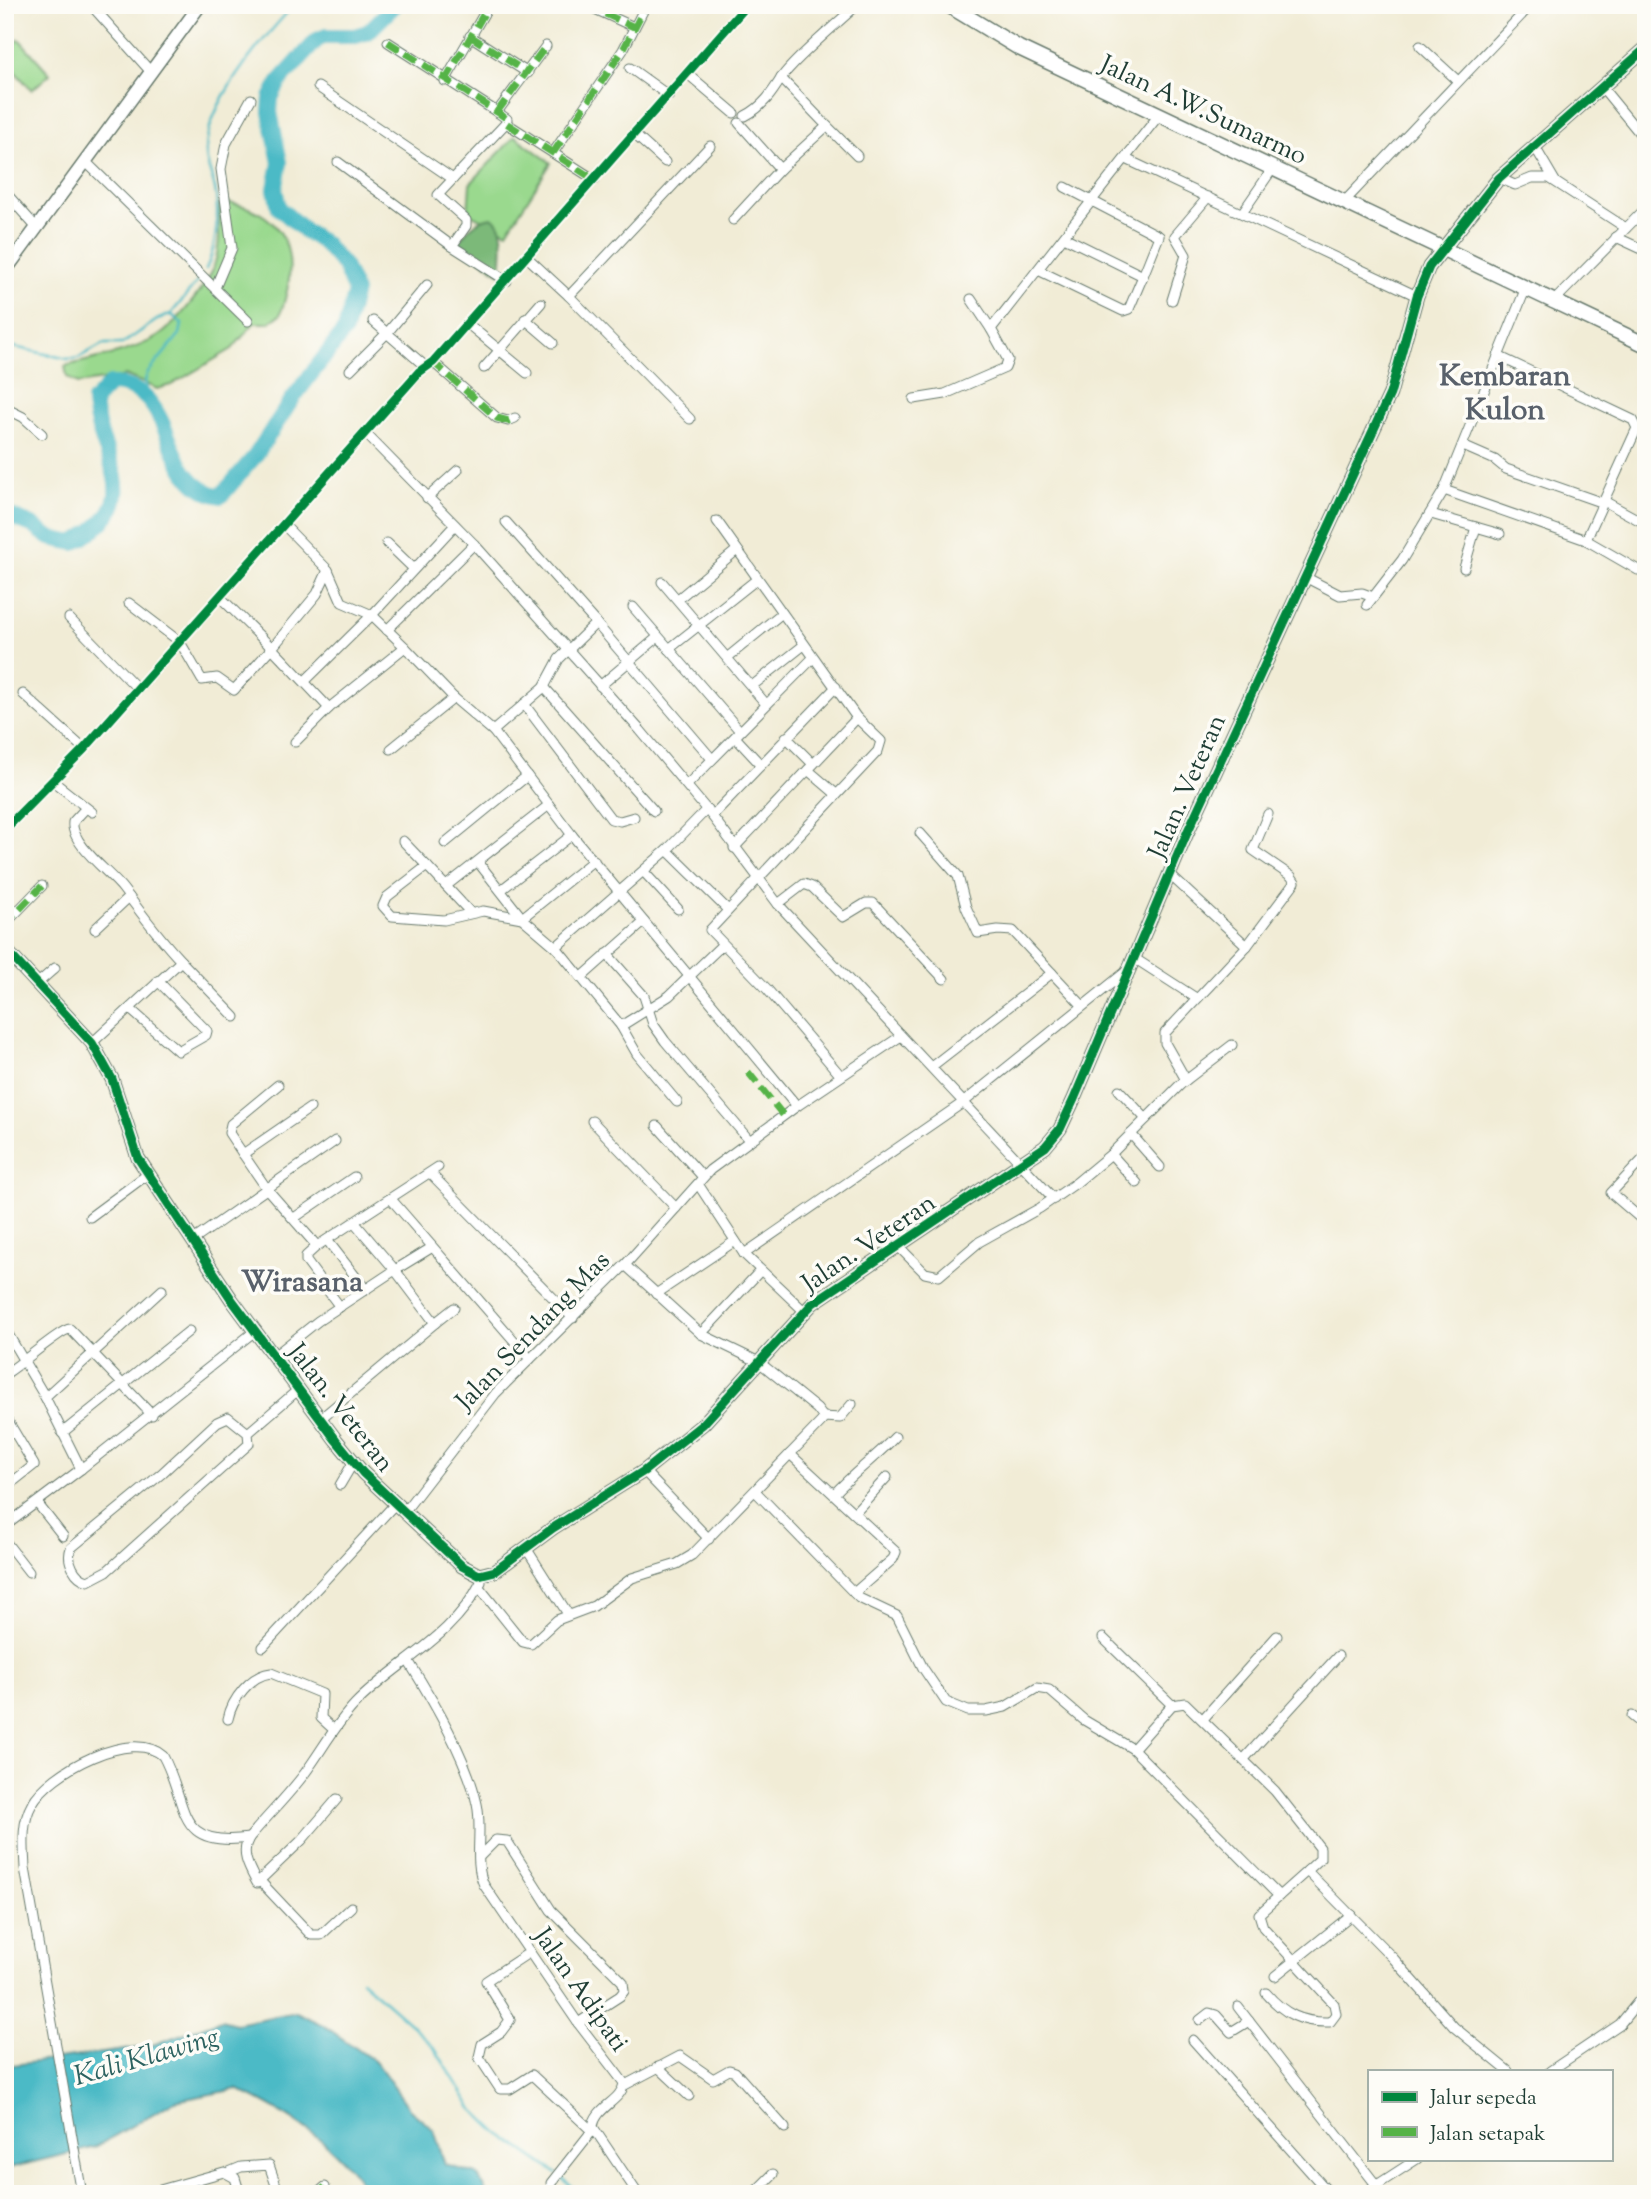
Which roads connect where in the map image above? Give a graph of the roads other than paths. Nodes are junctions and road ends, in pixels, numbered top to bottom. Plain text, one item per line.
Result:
1 (91, 5) edge
2 (200, 5) edge
3 (489, 5) edge
4 (586, 5) edge
5 (646, 5) edge
6 (747, 5) edge
7 (857, 5) edge
8 (947, 5) edge
9 (1531, 5) edge
10 (634, 27) junction
11 (470, 36) junction
12 (388, 42) dead end
13 (546, 46) dead end
14 (1420, 46) dead end
15 (1643, 54) edge
16 (630, 68) dead end
17 (151, 72) junction
18 (528, 73) junction
19 (688, 74) junction
20 (781, 78) junction
21 (445, 81) junction
22 (1458, 81) junction
23 (1601, 86) junction
24 (318, 87) dead end
25 (669, 96) junction
26 (251, 99) dead end
27 (497, 112) junction
28 (1159, 115) junction
29 (742, 119) junction
30 (506, 123) junction
31 (827, 126) junction
32 (635, 135) junction
33 (1646, 141) edge
34 (710, 146) dead end
35 (1535, 147) junction
36 (553, 153) junction
37 (857, 156) dead end
38 (1126, 159) junction
39 (85, 161) junction
40 (338, 162) dead end
41 (665, 162) dead end
42 (1273, 168) junction
43 (780, 169) junction
44 (1499, 178) junction
45 (453, 179) junction
46 (595, 180) junction
47 (1556, 181) junction
48 (1065, 187) dead end
49 (5, 192) edge
50 (1208, 197) junction
51 (1091, 202) junction
52 (1344, 202) junction
53 (1646, 208) edge
54 (1242, 213) junction
55 (733, 220) dead end
56 (36, 227) junction
57 (1626, 228) junction
58 (1064, 237) junction
59 (1616, 237) junction
60 (452, 246) junction
61 (1444, 250) junction
62 (1646, 251) edge
63 (528, 258) junction
64 (5, 271) edge
65 (1038, 271) junction
66 (1143, 276) junction
67 (507, 281) junction
68 (427, 285) dead end
69 (213, 286) junction
70 (1525, 290) junction
71 (569, 296) junction
72 (1417, 296) junction
73 (971, 299) dead end
74 (1172, 300) dead end
75 (541, 303) dead end
76 (1552, 303) junction
77 (525, 319) junction
78 (248, 321) dead end
79 (373, 321) dead end
80 (468, 324) junction
81 (991, 329) junction
82 (388, 332) junction
83 (553, 343) dead end
84 (1646, 345) edge
85 (499, 350) junction
86 (1498, 356) junction
87 (430, 364) junction
88 (484, 368) dead end
89 (351, 370) dead end
90 (527, 373) dead end
91 (914, 399) dead end
92 (5, 408) edge
93 (515, 418) dead end
94 (690, 419) dead end
95 (42, 433) dead end
96 (366, 433) junction
97 (1464, 446) junction
98 (458, 470) dead end
99 (1444, 490) junction
100 (427, 498) junction
101 (1603, 502) junction
102 (1431, 514) junction
103 (716, 521) dead end
104 (506, 522) dead end
105 (283, 524) junction
106 (1646, 524) edge
107 (455, 525) junction
108 (1476, 527) junction
109 (1500, 534) dead end
110 (1586, 540) junction
111 (387, 543) dead end
112 (474, 544) junction
113 (737, 550) junction
114 (1464, 568) dead end
115 (414, 569) junction
116 (328, 570) junction
117 (1638, 570) dead end
118 (1305, 577) junction
119 (756, 580) junction
120 (663, 582) dead end
121 (220, 597) junction
122 (678, 599) junction
123 (129, 603) dead end
124 (633, 607) dead end
125 (782, 613) junction
126 (372, 615) junction
127 (69, 618) dead end
128 (596, 623) junction
129 (699, 624) junction
130 (387, 629) junction
131 (658, 637) junction
132 (180, 642) junction
133 (804, 645) junction
134 (405, 647) junction
135 (272, 648) junction
136 (669, 649) junction
137 (568, 650) junction
138 (728, 657) junction
139 (813, 658) junction
140 (629, 662) junction
141 (305, 681) junction
142 (600, 686) junction
143 (752, 686) junction
144 (544, 687) junction
145 (836, 687) junction
146 (138, 689) junction
147 (23, 694) dead end
148 (454, 698) junction
149 (524, 704) junction
150 (766, 704) junction
151 (330, 708) junction
152 (858, 718) junction
153 (493, 731) junction
154 (737, 734) junction
155 (786, 737) junction
156 (295, 742) dead end
157 (84, 749) junction
158 (391, 749) dead end
159 (712, 759) junction
160 (761, 765) junction
161 (811, 767) junction
162 (527, 776) junction
163 (54, 782) junction
164 (687, 785) junction
165 (836, 794) junction
166 (549, 805) junction
167 (654, 811) dead end
168 (709, 813) junction
169 (1268, 814) dead end
170 (634, 817) dead end
171 (5, 828) edge
172 (920, 833) dead end
173 (572, 835) junction
174 (403, 841) dead end
175 (445, 843) dead end
176 (734, 848) junction
177 (667, 850) junction
178 (594, 860) junction
179 (478, 862) junction
180 (427, 866) junction
181 (643, 873) junction
182 (1169, 874) junction
183 (757, 880) junction
184 (42, 886) dead end
185 (446, 886) junction
186 (501, 890) junction
187 (620, 893) junction
188 (129, 897) junction
189 (778, 904) junction
190 (678, 909) dead end
191 (728, 911) junction
192 (470, 912) junction
193 (522, 918) junction
194 (644, 922) junction
195 (5, 925) edge
196 (95, 929) dead end
197 (722, 945) junction
198 (1247, 946) junction
199 (556, 947) junction
200 (5, 949) edge
201 (607, 954) junction
202 (181, 961) junction
203 (1132, 963) junction
204 (55, 968) dead end
205 (1052, 973) junction
206 (582, 977) junction
207 (690, 979) junction
208 (944, 979) dead end
209 (158, 981) junction
210 (38, 983) junction
211 (1196, 998) junction
212 (1082, 1005) junction
213 (130, 1009) junction
214 (649, 1009) junction
215 (235, 1017) dead end
216 (621, 1026) junction
217 (901, 1036) junction
218 (92, 1043) junction
219 (1232, 1045) dead end
220 (931, 1067) junction
221 (841, 1076) junction
222 (1186, 1080) junction
223 (278, 1085) dead end
224 (1119, 1090) dead end
225 (677, 1102) dead end
226 (964, 1102) junction
227 (797, 1105) junction
228 (310, 1108) dead end
229 (1146, 1119) junction
230 (592, 1121) dead end
231 (657, 1126) dead end
232 (1131, 1134) junction
233 (749, 1140) junction
234 (335, 1141) dead end
235 (243, 1154) junction
236 (1111, 1154) junction
237 (1646, 1157) edge
238 (1021, 1165) junction
239 (1160, 1167) dead end
240 (148, 1174) junction
241 (354, 1177) dead end
242 (700, 1180) junction
243 (1137, 1183) dead end
244 (267, 1189) junction
245 (391, 1199) junction
246 (1054, 1199) junction
247 (676, 1208) junction
248 (90, 1217) dead end
249 (294, 1218) junction
250 (355, 1223) junction
251 (1646, 1223) edge
252 (327, 1240) junction
253 (192, 1241) junction
254 (735, 1241) junction
255 (317, 1246) junction
256 (898, 1246) junction
257 (431, 1248) junction
258 (744, 1254) junction
259 (625, 1265) junction
260 (395, 1270) junction
261 (760, 1271) junction
262 (162, 1290) dead end
263 (366, 1290) junction
264 (656, 1294) junction
265 (340, 1307) junction
266 (454, 1308) dead end
267 (804, 1311) junction
268 (573, 1318) junction
269 (435, 1324) junction
270 (5, 1329) edge
271 (189, 1331) dead end
272 (255, 1331) junction
273 (701, 1334) junction
274 (94, 1353) junction
275 (274, 1356) junction
276 (530, 1359) junction
277 (759, 1362) junction
278 (25, 1363) junction
279 (5, 1374) edge
280 (124, 1385) junction
281 (299, 1389) junction
282 (45, 1397) junction
283 (852, 1404) dead end
284 (152, 1415) junction
285 (823, 1417) junction
286 (320, 1419) junction
287 (7, 1423) edge
288 (62, 1433) junction
289 (248, 1433) junction
290 (895, 1437) dead end
291 (790, 1454) junction
292 (353, 1463) junction
293 (81, 1469) junction
294 (644, 1471) junction
295 (887, 1477) dead end
296 (340, 1485) dead end
297 (5, 1488) edge
298 (755, 1492) junction
299 (834, 1494) junction
300 (37, 1503) junction
301 (400, 1508) junction
302 (854, 1513) junction
303 (5, 1527) edge
304 (63, 1536) dead end
305 (709, 1539) junction
306 (5, 1541) edge
307 (526, 1548) junction
308 (29, 1572) dead end
309 (485, 1574) junction
310 (479, 1587) junction
311 (854, 1593) junction
312 (568, 1614) junction
313 (1277, 1636) dead end
314 (1103, 1638) dead end
315 (263, 1647) dead end
316 (1338, 1656) dead end
317 (409, 1662) junction
318 (1172, 1705) junction
319 (1632, 1716) dead end
320 (229, 1719) dead end
321 (1203, 1719) junction
322 (1646, 1727) edge
323 (333, 1729) junction
324 (1133, 1749) junction
325 (1244, 1759) junction
326 (337, 1799) dead end
327 (249, 1838) junction
328 (480, 1856) junction
329 (1307, 1871) junction
330 (260, 1881) junction
331 (1279, 1896) junction
332 (351, 1907) dead end
333 (1351, 1915) junction
334 (530, 1952) junction
335 (1292, 1959) junction
336 (1275, 1976) dead end
337 (1646, 1992) edge
338 (1266, 1993) dead end
339 (1238, 2007) dead end
340 (1200, 2020) dead end
341 (1249, 2021) junction
342 (578, 2024) junction
343 (1193, 2040) dead end
344 (658, 2067) junction
345 (1507, 2070) edge
346 (1551, 2070) edge
347 (625, 2085) junction
348 (689, 2096) dead end
349 (785, 2128) dead end
350 (594, 2132) junction
351 (1416, 2160) edge
352 (229, 2172) junction
353 (773, 2174) dead end
354 (551, 2183) dead end
355 (1377, 2186) junction
356 (82, 2194) edge
357 (146, 2194) edge
358 (240, 2194) edge
359 (279, 2194) edge
360 (638, 2194) edge
361 (753, 2194) edge
362 (1330, 2194) edge
363 (1363, 2194) edge

1 - 17 street
2 - 17 street
3 - 11 street
4 - 10 street
5 - 10 street
6 - 19 street
7 - 20 street
8 - 28 main road, Jalan A.W.Sumarmo
9 - 22 street
10 - 36 street
11 - 18 street
11 - 21 street
12 - 21 street
13 - 18 street
14 - 22 street
15 - 23 street, Jalan. Veteran
16 - 25 street
17 - 39 street
18 - 27 street
19 - 25 street
19 - 29 street
20 - 29 street
20 - 31 street
21 - 27 street
22 - 52 street
23 - 33 street
23 - 35 street, Jalan. Veteran
24 - 45 street
25 - 32 street
26 - 69 street
27 - 30 street
28 - 38 street
28 - 42 main road, Jalan A.W.Sumarmo
29 - 43 street
30 - 36 street
30 - 45 street
31 - 37 street
31 - 43 street
32 - 41 street
32 - 46 street
34 - 71 street
35 - 44 street, Jalan. Veteran
35 - 47 street
36 - 46 street
38 - 50 street
38 - 51 street
39 - 56 street
39 - 69 street
40 - 60 street
42 - 52 main road, Jalan A.W.Sumarmo
42 - 54 street
43 - 55 street
44 - 47 street
44 - 61 street, Jalan. Veteran
45 - 60 street
46 - 63 street
47 - 57 street
48 - 51 street
49 - 56 street
50 - 54 street
50 - 74 street
51 - 58 street
51 - 66 street
52 - 61 main road, Jalan A.W.Sumarmo
53 - 57 street
54 - 72 street
56 - 64 street
57 - 59 street
58 - 65 street
58 - 66 street
59 - 62 street
59 - 76 street
60 - 67 street
61 - 70 main road, Jalan A.W.Sumarmo
61 - 72 street, Jalan. Veteran
63 - 67 street
63 - 71 street
65 - 66 street
65 - 81 street
67 - 80 street
68 - 82 street
69 - 78 street
70 - 76 main road, Jalan A.W.Sumarmo
70 - 86 street
71 - 94 street
72 - 118 street, Jalan. Veteran
73 - 81 street
75 - 77 street
76 - 84 main road, Jalan A.W.Sumarmo
77 - 83 street
77 - 85 street
79 - 82 street
80 - 85 street
80 - 87 street
81 - 91 street
82 - 87 street
82 - 89 street
85 - 88 street
85 - 90 street
86 - 97 street
86 - 101 street
87 - 93 street
87 - 96 street
92 - 95 street
96 - 100 street
96 - 105 street
97 - 99 street
97 - 101 street
98 - 100 street
99 - 102 street
99 - 110 street
100 - 107 street
101 - 106 street
101 - 110 street
102 - 108 street
102 - 118 street
103 - 113 street
104 - 128 street
105 - 116 street
105 - 121 street
107 - 112 street
107 - 115 street
108 - 109 street
108 - 114 street
110 - 117 street
111 - 115 street
112 - 130 street
112 - 137 street
113 - 119 street
113 - 122 street
115 - 126 street
116 - 126 street
116 - 135 street
118 - 182 street, Jalan. Veteran
119 - 125 street
119 - 129 street
120 - 122 street
121 - 132 street
121 - 135 street
122 - 129 street
123 - 132 street
124 - 131 street
125 - 133 street
125 - 138 street
126 - 130 street
126 - 141 street
127 - 146 street
128 - 137 street
128 - 140 street
129 - 136 street
129 - 138 street
130 - 134 street
131 - 136 street
131 - 140 street
132 - 135 street
132 - 146 street
133 - 139 street
133 - 143 street
134 - 148 street
134 - 151 street
135 - 141 street
136 - 154 street
137 - 142 street
137 - 144 street
138 - 143 street
139 - 145 street
139 - 150 street
140 - 142 street
140 - 159 street
141 - 151 street
142 - 164 street
143 - 150 street
144 - 149 street
144 - 167 street
145 - 152 street
145 - 155 street
146 - 157 street
147 - 157 street
148 - 153 street
148 - 158 street
149 - 153 street
149 - 170 street
150 - 154 street
151 - 156 street
152 - 161 street
152 - 165 street
153 - 162 street
154 - 159 street
154 - 160 street
155 - 160 street
155 - 161 street
157 - 163 street
159 - 164 street
160 - 168 street
161 - 165 street
161 - 176 street
162 - 166 street
162 - 175 street
163 - 171 street
163 - 188 street
164 - 168 street
165 - 183 street
166 - 173 street
166 - 179 street
168 - 176 street
168 - 177 street
169 - 198 street
172 - 205 street
173 - 178 street
173 - 186 street
174 - 180 street
176 - 183 street
177 - 181 street
177 - 191 street
178 - 187 street
178 - 193 street
179 - 185 street
179 - 186 street
180 - 185 street
180 - 192 street
181 - 187 street
181 - 190 street
182 - 198 street
182 - 203 street, Jalan. Veteran
183 - 189 street
183 - 191 street
184 - 195 street
185 - 192 street
186 - 193 street
187 - 194 street
187 - 199 street
188 - 196 street
188 - 202 street
189 - 208 street
189 - 217 street
191 - 197 street
192 - 193 street
193 - 199 street
194 - 201 street
194 - 207 street
197 - 207 street
197 - 221 street
198 - 211 street
199 - 206 street
200 - 210 street, Jalan. Veteran
201 - 206 street
201 - 214 street
202 - 209 street
202 - 215 street
203 - 211 street
203 - 212 street
203 - 238 street, Jalan. Veteran
204 - 210 street
205 - 212 street
205 - 220 street
206 - 216 street
207 - 214 street
207 - 227 street
209 - 213 street
209 - 213 street
210 - 218 street, Jalan. Veteran
211 - 222 street
212 - 226 street
213 - 218 street
214 - 216 street
214 - 233 street
216 - 225 street
217 - 220 street
217 - 221 street, Jalan Sendang Mas
218 - 240 street, Jalan. Veteran
219 - 222 street
220 - 226 street
221 - 227 street, Jalan Sendang Mas
222 - 229 street
223 - 235 street
224 - 229 street
226 - 238 street
226 - 258 street
227 - 233 street, Jalan Sendang Mas
228 - 235 street
229 - 232 street
230 - 247 street
231 - 242 street
232 - 236 street
232 - 239 street
233 - 242 street, Jalan Sendang Mas
234 - 244 street
235 - 244 street
236 - 243 street
236 - 246 street
237 - 251 street
238 - 246 street
238 - 256 street, Jalan. Veteran
240 - 248 street
240 - 253 street, Jalan. Veteran
241 - 249 street
242 - 247 street, Jalan Sendang Mas
242 - 254 street
244 - 249 street
244 - 253 street
245 - 250 street
245 - 257 street
245 - 268 street
246 - 256 street
247 - 259 street, Jalan Sendang Mas
249 - 255 street
250 - 252 street
250 - 260 street
252 - 255 street
252 - 263 street
253 - 272 street, Jalan. Veteran
254 - 258 street
254 - 264 street
255 - 265 street
256 - 267 street, Jalan. Veteran
257 - 260 street
257 - 276 street
258 - 261 street
259 - 264 street
259 - 268 street, Jalan Sendang Mas
260 - 263 street
260 - 269 street
261 - 267 street
261 - 273 street
262 - 274 street
263 - 265 street
264 - 273 street
265 - 275 street
266 - 269 street
267 - 277 street, Jalan. Veteran
268 - 276 street, Jalan Sendang Mas
269 - 286 street
270 - 278 street
271 - 280 street
272 - 275 street, Jalan. Veteran
272 - 284 street
273 - 277 street
274 - 278 street
274 - 280 street
274 - 282 street
275 - 281 street, Jalan. Veteran
276 - 301 street, Jalan Sendang Mas
277 - 285 street
277 - 294 street, Jalan. Veteran
278 - 279 street
278 - 282 street
280 - 284 street
280 - 288 street
281 - 286 street, Jalan. Veteran
281 - 289 street
282 - 288 street
283 - 285 street
284 - 293 street
285 - 291 street
286 - 292 street, Jalan. Veteran
287 - 297 street
288 - 293 street
289 - 289 street
290 - 299 street
291 - 298 street
291 - 299 street
292 - 296 street
292 - 301 street, Jalan. Veteran
293 - 300 street
294 - 305 street
294 - 307 street, Jalan. Veteran
295 - 302 street
298 - 305 street
298 - 311 street
299 - 302 street
300 - 303 street
300 - 304 street
301 - 309 street, Jalan. Veteran
301 - 315 street, Jalan Sendang Mas
302 - 311 street
305 - 312 street
306 - 308 street
307 - 309 street, Jalan. Veteran
307 - 312 street
309 - 310 street
310 - 312 street
310 - 317 street
311 - 324 street
313 - 321 street
314 - 318 street
316 - 325 street
317 - 323 street
317 - 328 street, Jalan Adipati
318 - 321 street
318 - 324 street
319 - 322 street
320 - 323 street
321 - 325 street
323 - 327 street
324 - 331 street
325 - 329 street
326 - 330 street
327 - 330 street
327 - 356 street
328 - 334 street, Jalan Adipati
328 - 342 street
329 - 331 street
329 - 333 street
330 - 332 street
331 - 335 street
333 - 335 street
333 - 345 street
334 - 342 street, Jalan Adipati
334 - 350 street
335 - 336 street
335 - 338 street
337 - 346 street
339 - 341 street
340 - 341 street
341 - 355 street
342 - 347 street, Jalan Adipati
343 - 362 street
344 - 347 street
344 - 348 street
344 - 349 street
347 - 350 street, Jalan Adipati
350 - 354 street, Jalan Adipati
350 - 360 street
351 - 355 street
352 - 357 street
352 - 358 street
352 - 359 street
353 - 361 street
355 - 363 street

